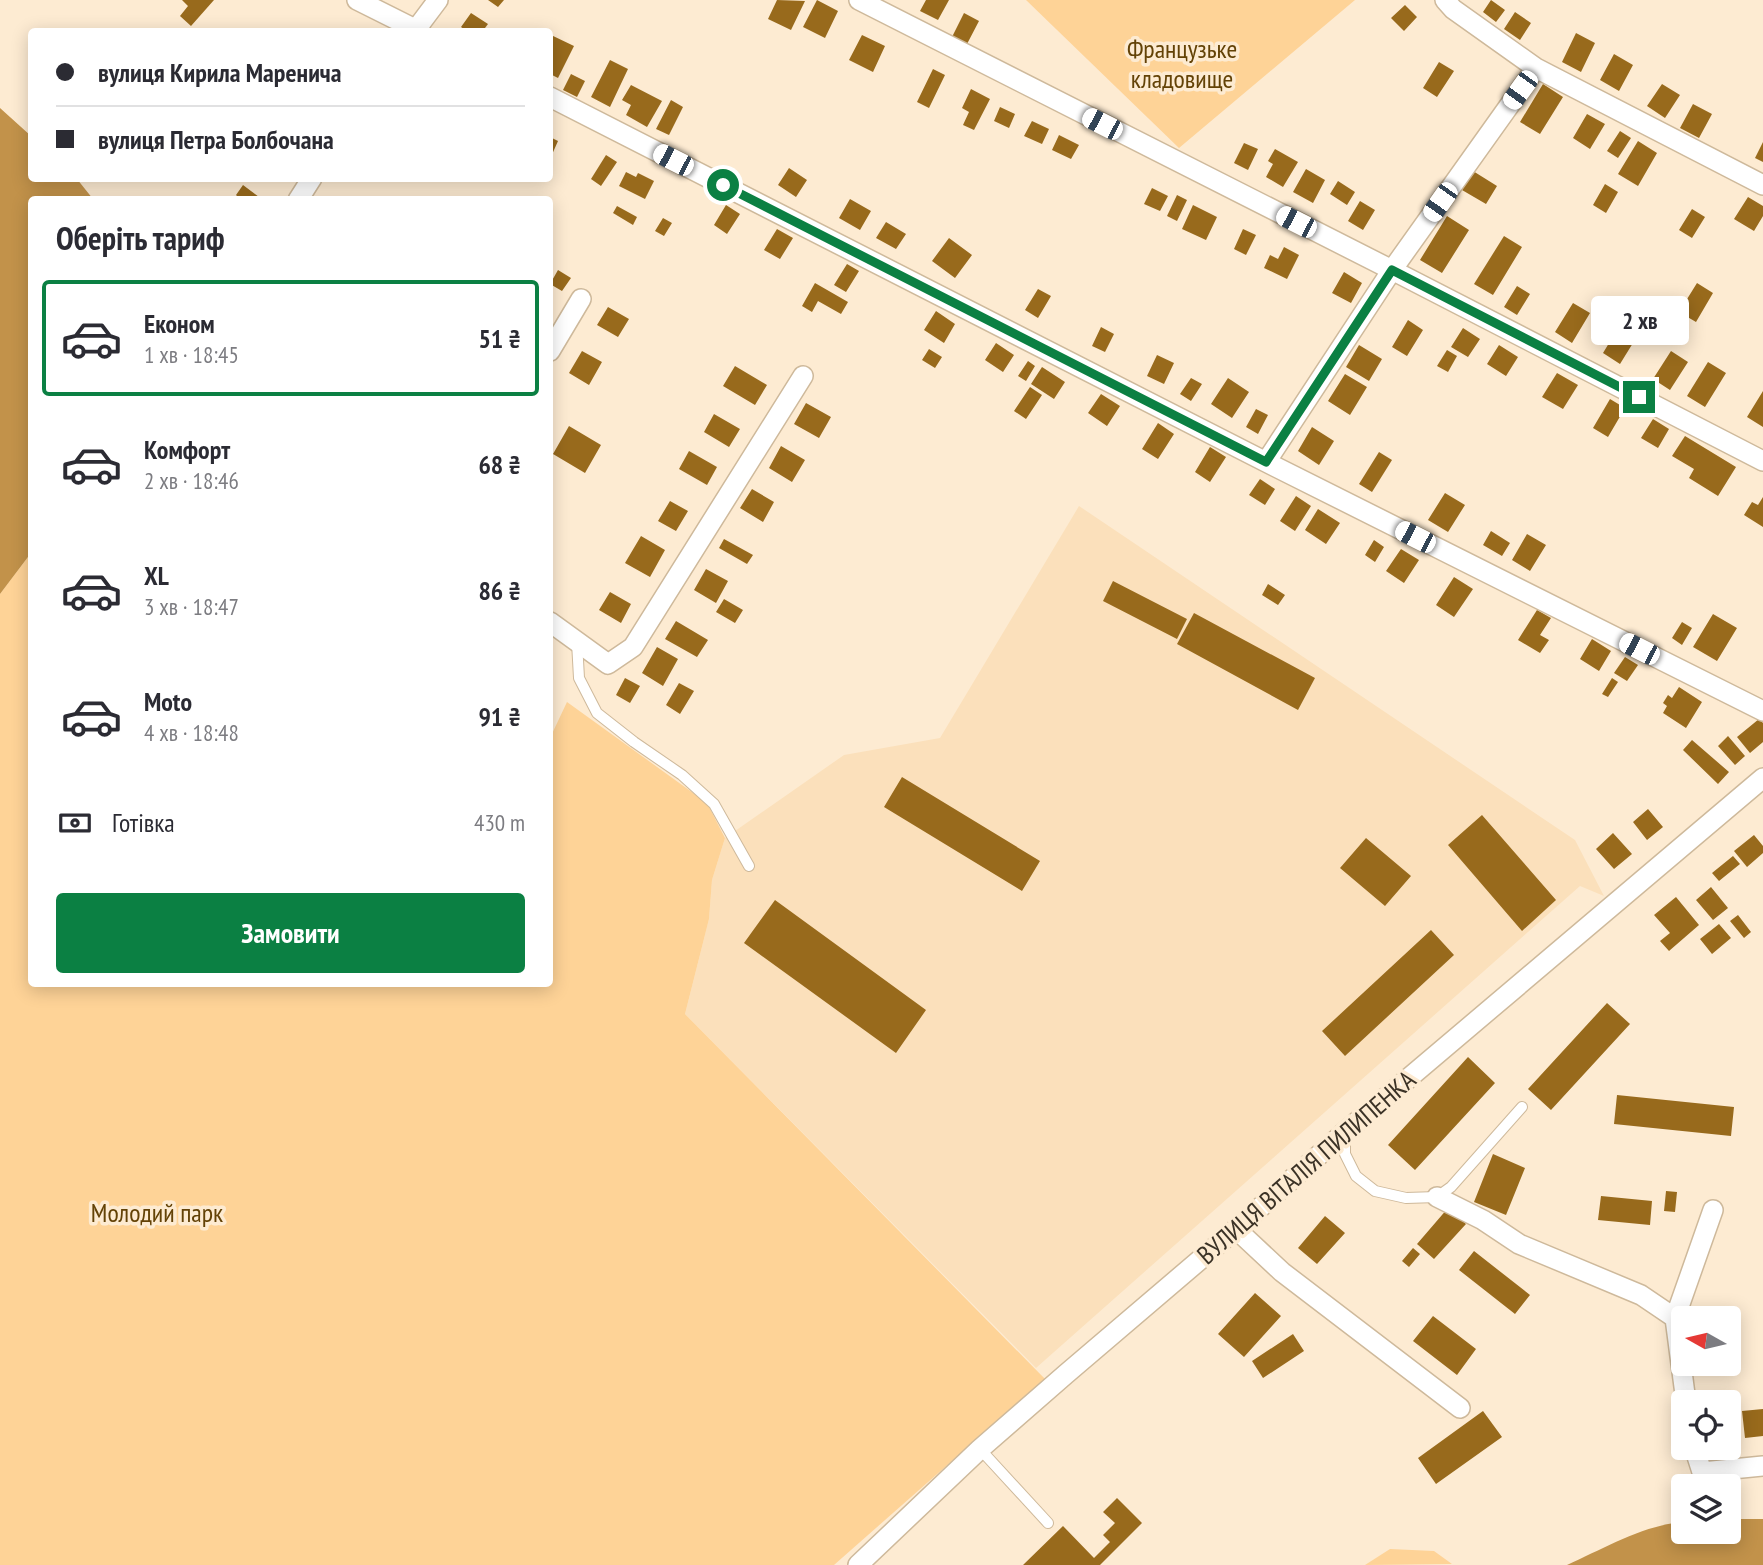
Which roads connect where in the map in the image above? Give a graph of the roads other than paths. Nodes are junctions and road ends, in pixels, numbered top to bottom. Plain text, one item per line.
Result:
1 (357, 0) edge
2 (438, 0) edge
3 (859, 0) edge
4 (1445, 0) edge
5 (411, 28) edge
6 (419, 28) edge
7 (1536, 68) junction
8 (553, 99) edge
9 (1763, 185) edge
10 (1392, 270) junction
11 (581, 299) dead end
12 (553, 346) edge
13 (803, 376) dead end
14 (1763, 461) edge
15 (1266, 462) junction
16 (553, 624) edge
17 (577, 642) junction
18 (1763, 711) edge
19 (1763, 778) edge
20 (749, 866) dead end
21 (1522, 1107) dead end
22 (1345, 1132) junction
23 (1437, 1197) junction
24 (1713, 1210) dead end
25 (1236, 1228) junction
26 (1679, 1306) edge
27 (1671, 1315) edge
28 (1460, 1408) dead end
29 (980, 1449) junction
30 (1698, 1460) edge
31 (1763, 1466) edge
32 (1048, 1523) dead end
33 (858, 1565) edge

1 - 5 street
2 - 6 street
3 - 10 street
4 - 7 street
7 - 9 street
7 - 10 street
8 - 15 street
10 - 14 street
10 - 15 street
11 - 12 street
13 - 17 street
15 - 18 street
16 - 17 street
17 - 20 lane
19 - 22 street, ВУЛИЦЯ ВІТАЛІЯ ПИЛИПЕНКА
21 - 23 lane
22 - 23 lane
22 - 25 street, ВУЛИЦЯ ВІТАЛІЯ ПИЛИПЕНКА
23 - 27 street
24 - 26 street
25 - 28 street
25 - 29 street, ВУЛИЦЯ ВІТАЛІЯ ПИЛИПЕНКА
29 - 32 lane
29 - 33 street, ВУЛИЦЯ ВІТАЛІЯ ПИЛИПЕНКА
30 - 31 street

